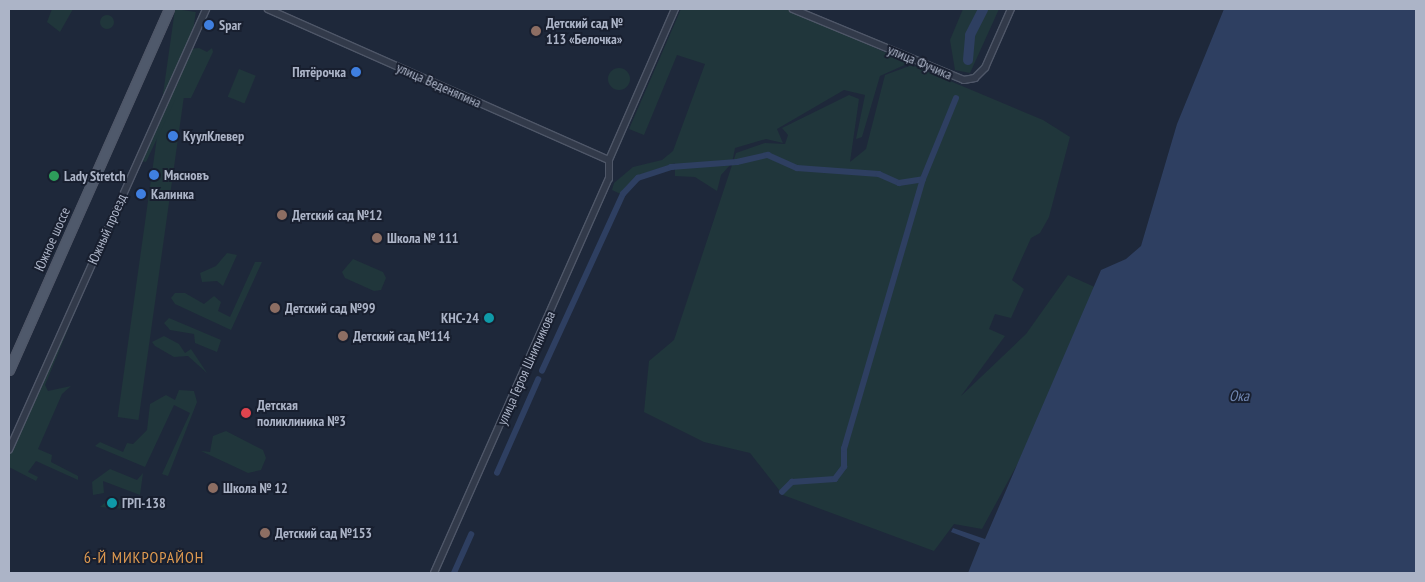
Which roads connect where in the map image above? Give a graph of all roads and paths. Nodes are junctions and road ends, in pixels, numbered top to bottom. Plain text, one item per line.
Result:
1 (169, 9) edge
2 (206, 9) edge
3 (268, 9) edge
4 (675, 9) edge
5 (793, 9) edge
6 (1011, 9) edge
7 (609, 160) junction
8 (9, 370) edge
9 (9, 450) edge
10 (434, 573) edge

1 - 8 main road, Южное шоссе
2 - 9 street, Южный проезд
3 - 7 street, улица Веденяпина
4 - 7 street, улица Героя Шнитникова
5 - 6 street, улица Фучика
7 - 10 street, улица Героя Шнитникова

